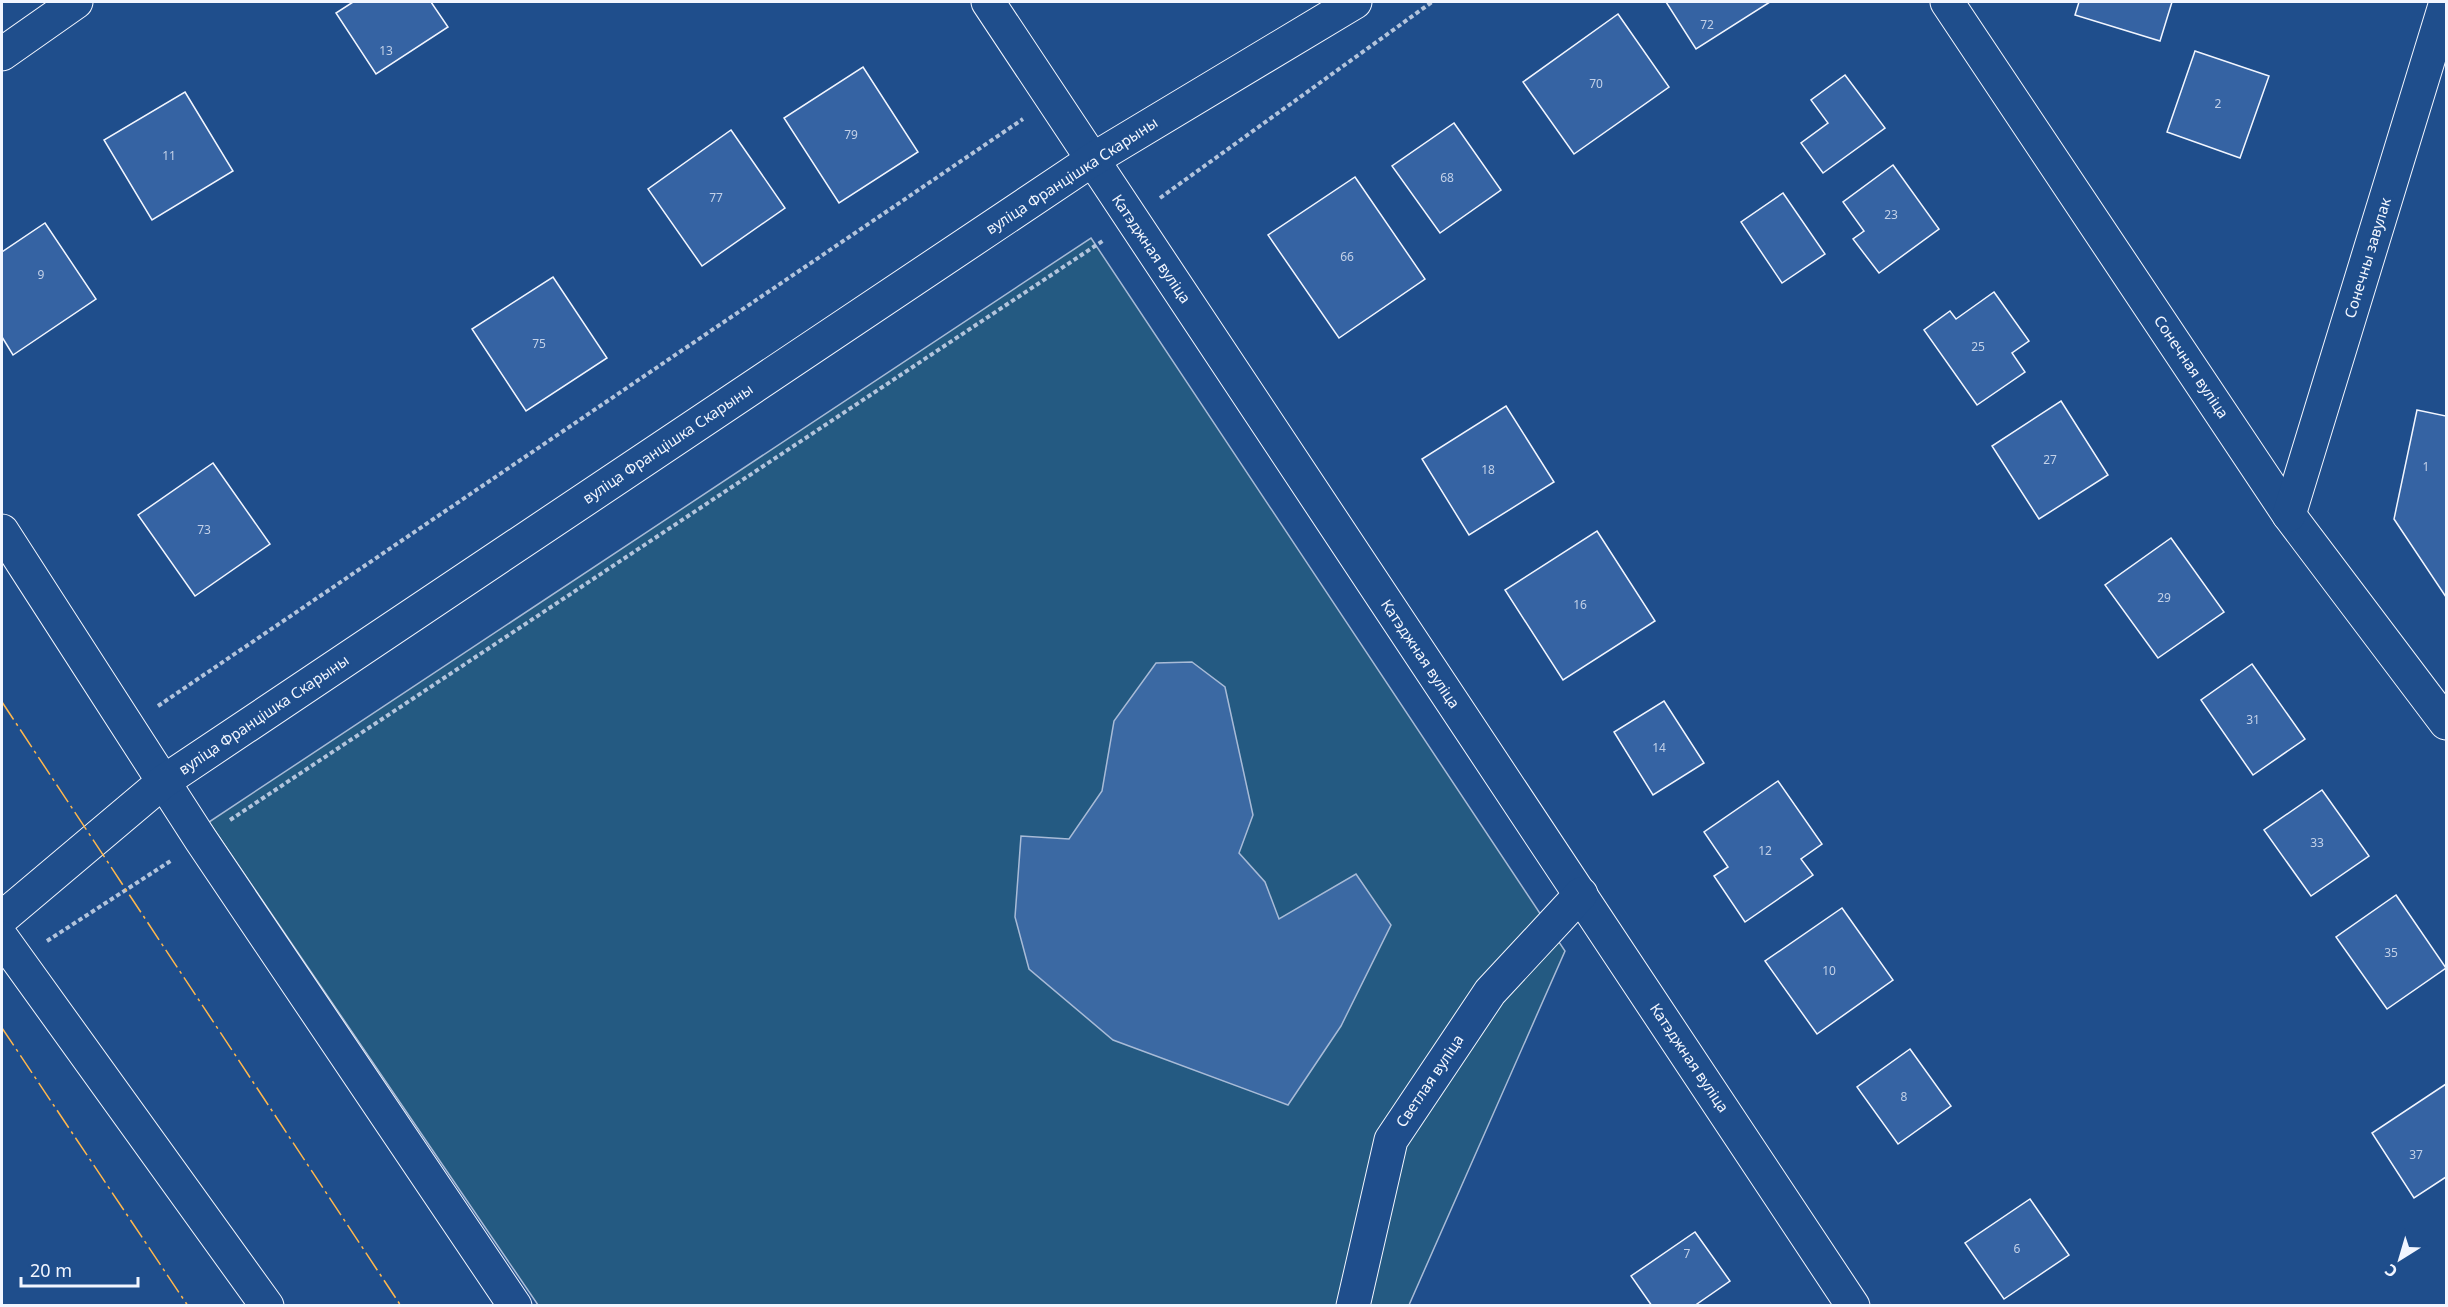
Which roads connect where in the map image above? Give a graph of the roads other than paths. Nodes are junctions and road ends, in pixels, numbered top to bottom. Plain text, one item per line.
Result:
1 (76, 2) edge
2 (988, 2) edge
3 (1355, 2) edge
4 (1947, 2) edge
5 (2446, 2) edge
6 (2, 54) edge
7 (1092, 160) junction
8 (2289, 515) junction
9 (2, 531) edge
10 (2446, 723) edge
11 (163, 782) junction
12 (1581, 894) junction
13 (2, 918) edge
14 (9, 949) edge
15 (267, 1305) edge
16 (515, 1305) edge
17 (1353, 1305) edge
18 (1853, 1305) edge

1 - 6 street
2 - 7 street, Катэджная вуліца
3 - 7 street, вуліца Францішка Скарыны
4 - 8 street, Сонечная вуліца
5 - 8 street, Сонечны завулак
7 - 11 street, вуліца Францішка Скарыны
7 - 12 street, Катэджная вуліца
8 - 10 street, Сонечная вуліца
9 - 11 street
11 - 13 street, вуліца Францішка Скарыны
11 - 16 street
12 - 17 street, Светлая вуліца
12 - 18 street, Катэджная вуліца
14 - 15 street

